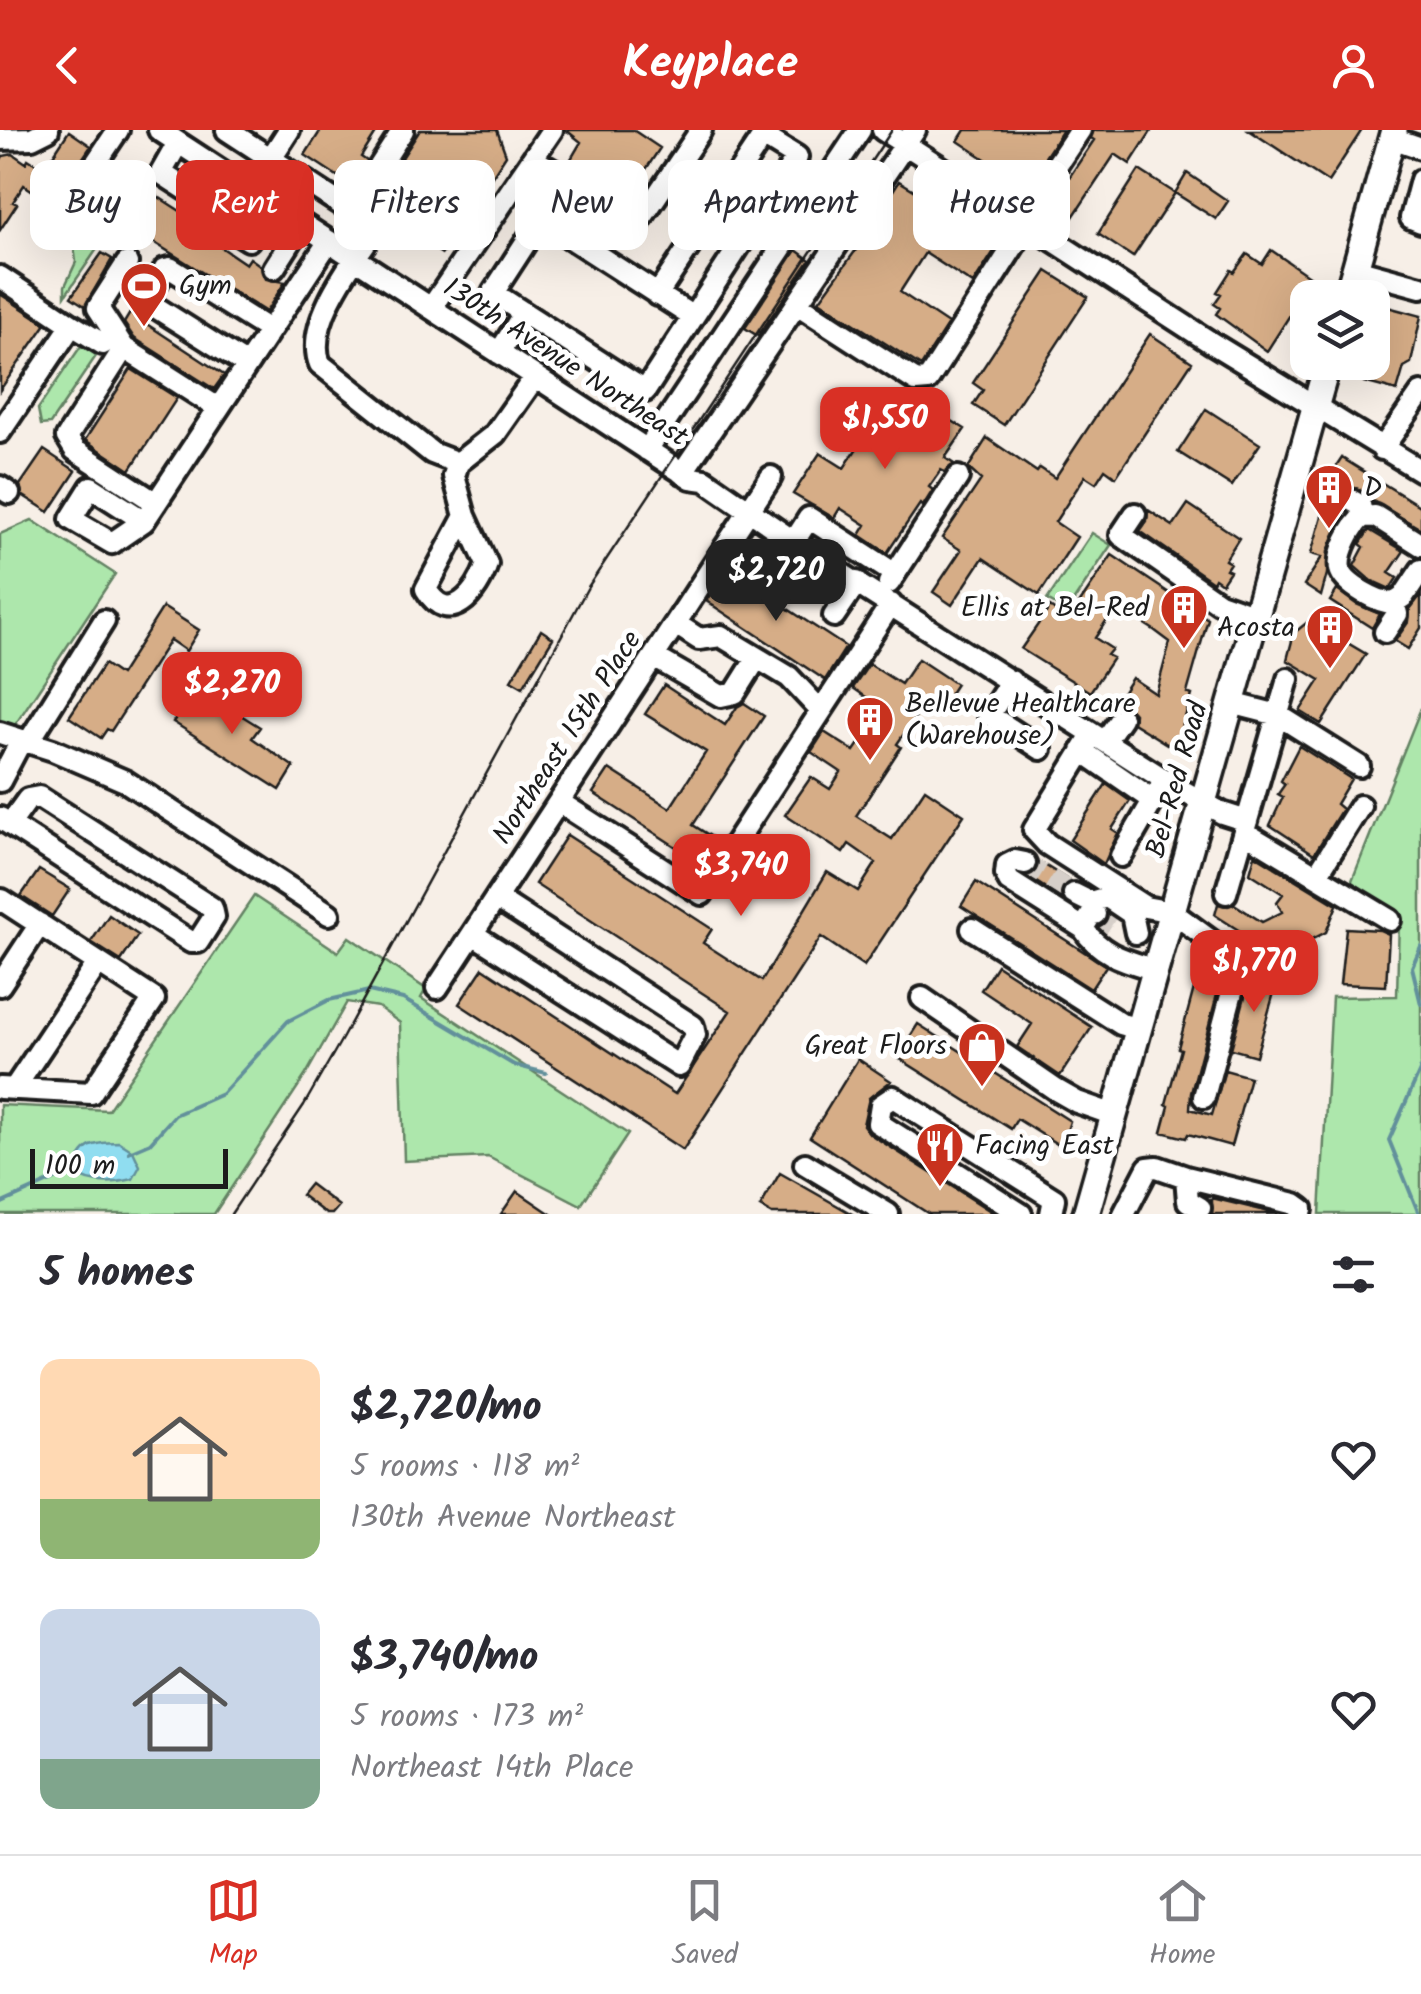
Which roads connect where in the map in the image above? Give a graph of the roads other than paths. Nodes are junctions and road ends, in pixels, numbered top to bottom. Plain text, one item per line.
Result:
1 (48, 130) edge
2 (118, 130) edge
3 (227, 130) edge
4 (289, 130) edge
5 (403, 130) edge
6 (552, 130) edge
7 (701, 130) edge
8 (860, 130) edge
9 (883, 130) edge
10 (1080, 130) edge
11 (765, 133) edge
12 (167, 134) edge
13 (1393, 134) edge
14 (910, 137) edge
15 (0, 139) edge
16 (1421, 148) edge
17 (271, 158) junction
18 (533, 159) junction
19 (98, 160) edge
20 (204, 160) edge
21 (941, 160) edge
22 (1062, 160) edge
23 (1421, 180) edge
24 (176, 183) edge
25 (1421, 222) edge
26 (314, 231) edge
27 (328, 240) junction
28 (285, 250) edge
29 (360, 250) edge
30 (1007, 250) edge
31 (1068, 250) edge
32 (354, 258) junction
33 (127, 263) dead end
34 (274, 268) dead end
35 (1355, 269) junction
36 (0, 278) edge
37 (1352, 280) edge
38 (1421, 287) edge
39 (657, 294) junction
40 (796, 304) junction
41 (432, 308) junction
42 (524, 313) junction
43 (692, 318) junction
44 (72, 325) junction
45 (269, 330) junction
46 (114, 346) junction
47 (499, 353) junction
48 (247, 364) junction
49 (535, 376) junction
50 (1323, 380) edge
51 (1421, 393) edge
52 (1316, 406) junction
53 (7, 407) edge
54 (218, 408) junction
55 (0, 432) edge
56 (1382, 449) junction
57 (647, 450) junction
58 (458, 462) junction
59 (1421, 471) edge
60 (686, 475) junction
61 (771, 477) dead end
62 (958, 477) dead end
63 (1340, 494) dead end
64 (156, 503) junction
65 (747, 513) junction
66 (1135, 514) dead end
67 (465, 516) dead end
68 (1364, 517) junction
69 (144, 522) dead end
70 (1421, 545) edge
71 (800, 546) junction
72 (1421, 570) edge
73 (894, 574) junction
74 (772, 576) dead end
75 (857, 582) junction
76 (885, 600) junction
77 (1394, 603) junction
78 (834, 616) dead end
79 (1256, 616) junction
80 (104, 621) dead end
81 (676, 624) junction
82 (1385, 632) dead end
83 (654, 657) junction
84 (758, 658) junction
85 (1288, 679) dead end
86 (1011, 681) junction
87 (1232, 703) junction
88 (821, 711) junction
89 (1278, 714) junction
90 (1121, 718) dead end
91 (10, 737) edge
92 (1094, 742) junction
93 (1040, 750) dead end
94 (1358, 766) dead end
95 (0, 780) edge
96 (1164, 780) junction
97 (1153, 800) junction
98 (560, 802) junction
99 (1203, 803) junction
100 (1360, 806) dead end
101 (5, 821) edge
102 (1246, 826) junction
103 (1121, 856) dead end
104 (1025, 863) dead end
105 (1316, 875) junction
106 (1226, 893) dead end
107 (1074, 894) tunnel mouth
108 (496, 898) junction
109 (0, 900) edge
110 (1172, 912) junction
111 (329, 914) dead end
112 (1390, 920) dead end
113 (40, 924) junction
114 (1114, 926) tunnel mouth
115 (972, 929) dead end
116 (1136, 933) junction
117 (474, 934) junction
118 (1164, 940) junction
119 (98, 963) junction
120 (1156, 970) junction
121 (0, 985) edge
122 (437, 988) dead end
123 (922, 998) dead end
124 (1139, 1029) junction
125 (7, 1088) edge
126 (1204, 1097) dead end
127 (1114, 1115) junction
128 (805, 1164) dead end
129 (1186, 1177) junction
130 (1200, 1208) dead end
131 (888, 1214) edge
132 (1021, 1214) edge
133 (1051, 1214) edge
134 (1086, 1214) edge
135 (1124, 1214) edge
136 (1301, 1214) edge

1 - 15 street
2 - 19 street
3 - 17 street
4 - 17 street
5 - 17 street
6 - 18 street
7 - 18 street
8 - 57 street
9 - 14 street
10 - 22 street
11 - 39 street
11 - 43 street
12 - 20 street, 130th Avenue Northeast
12 - 24 street
13 - 16 street
13 - 35 main road
14 - 21 street
14 - 40 street
18 - 41 street
23 - 25 street
26 - 27 street, 130th Avenue Northeast
27 - 32 street, 130th Avenue Northeast
27 - 45 street
28 - 34 street
29 - 32 street
30 - 40 street
31 - 52 street
32 - 41 street, 130th Avenue Northeast
32 - 58 street
33 - 46 street
35 - 37 main road
35 - 38 street
36 - 44 street
39 - 42 street
39 - 43 street
40 - 60 street
41 - 47 street, 130th Avenue Northeast
42 - 43 street
42 - 47 street
44 - 46 street
44 - 53 street
45 - 48 street
45 - 48 street
46 - 54 street
46 - 64 street
47 - 49 street, 130th Avenue Northeast
48 - 54 street
49 - 57 street, 130th Avenue Northeast
49 - 58 street
50 - 52 main road, Bel-Red Road
51 - 56 street
52 - 56 street
52 - 79 main road, Bel-Red Road
53 - 55 street
54 - 64 street
56 - 59 street
57 - 60 street, 130th Avenue Northeast
58 - 67 street
60 - 65 street, 130th Avenue Northeast
61 - 65 street, Northeast 15th Place
62 - 73 street
63 - 68 street
64 - 69 street
65 - 71 street, 130th Avenue Northeast
65 - 81 street, Northeast 15th Place
66 - 79 street
68 - 70 street
68 - 77 street
71 - 73 street
71 - 74 street
71 - 75 street, 130th Avenue Northeast
72 - 77 street
73 - 76 street
75 - 76 street, 130th Avenue Northeast
75 - 78 street
76 - 86 street, 130th Avenue Northeast
76 - 88 street
77 - 82 street
79 - 87 main road, Bel-Red Road
80 - 91 street
81 - 83 street, Northeast 15th Place
81 - 84 street
83 - 84 street
83 - 98 street, Northeast 15th Place
84 - 88 street
85 - 89 street
86 - 92 street, 130th Avenue Northeast
86 - 93 street
87 - 89 street
87 - 99 main road, Bel-Red Road
88 - 98 street
89 - 94 street
89 - 102 street
90 - 92 street
91 - 95 street
91 - 111 street
92 - 96 street, 130th Avenue Northeast
92 - 97 street
92 - 110 street
96 - 97 street
96 - 99 street, 130th Avenue Northeast
97 - 103 street
98 - 108 street, Northeast 15th Place
99 - 102 street, 130th Avenue Northeast
99 - 110 main road, Bel-Red Road
100 - 105 street
101 - 101 street
102 - 105 street, 130th Avenue Northeast
102 - 106 street
104 - 120 street
105 - 112 street, 130th Avenue Northeast
107 - 116 street
108 - 117 street, Northeast 15th Place
108 - 117 street
109 - 113 street
110 - 118 main road, Bel-Red Road
110 - 126 street
113 - 119 street
113 - 121 street
114 - 116 street
115 - 124 street
116 - 118 street
117 - 122 street, Northeast 15th Place
118 - 120 main road, Bel-Red Road
119 - 125 street
119 - 125 street
120 - 124 main road, Bel-Red Road
123 - 127 street
124 - 127 main road, Bel-Red Road
127 - 134 main road, Bel-Red Road
128 - 131 street
129 - 130 street
129 - 135 street
129 - 136 street
132 - 133 street

